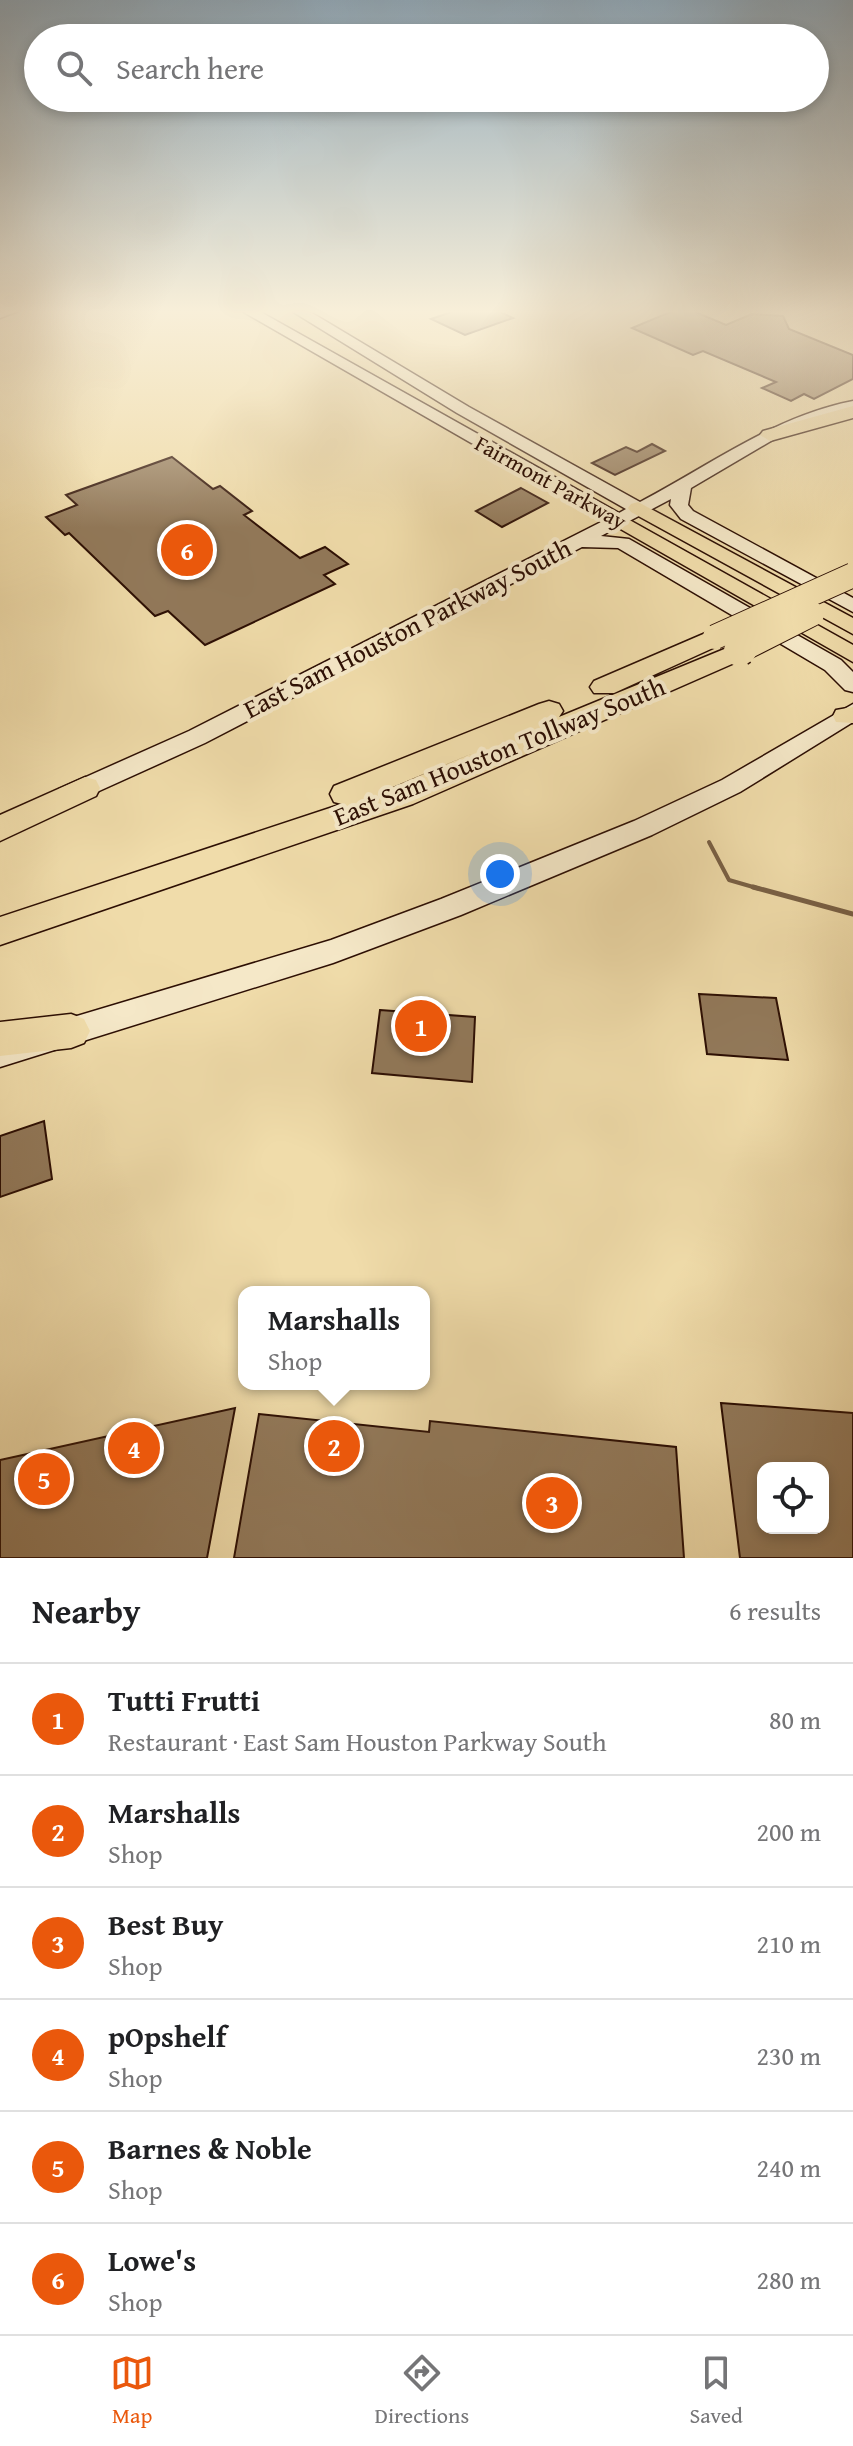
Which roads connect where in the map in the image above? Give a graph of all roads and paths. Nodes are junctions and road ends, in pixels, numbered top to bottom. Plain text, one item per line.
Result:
1 (373, 383) edge
2 (377, 383) edge
3 (418, 383) edge
4 (853, 409) edge
5 (463, 410) junction
6 (441, 420) junction
7 (770, 435) joint
8 (525, 445) junction
9 (683, 486) junction
10 (638, 508) junction
11 (617, 519) junction
12 (578, 541) junction
13 (853, 575) edge
14 (853, 593) edge
15 (853, 606) edge
16 (853, 627) edge
17 (727, 644) junction
18 (853, 655) edge
19 (853, 685) edge
20 (851, 712) edge
21 (85, 788) junction
22 (0, 823) edge
23 (0, 829) edge
24 (0, 911) edge
25 (0, 931) edge
26 (71, 1031) junction
27 (0, 1039) edge
28 (0, 1053) edge

1 - 6 main road, Fairmont Parkway
2 - 5 main road
3 - 5 main road, Fairmont Parkway
4 - 7 highway
5 - 8 main road, Fairmont Parkway
6 - 8 main road
6 - 11 main road, Fairmont Parkway
7 - 9 main road, East Sam Houston Parkway South
8 - 10 main road, Fairmont Parkway
9 - 10 main road, East Sam Houston Parkway South
9 - 15 main road
10 - 11 main road, East Sam Houston Parkway South
10 - 16 main road, Fairmont Parkway
11 - 12 main road, East Sam Houston Parkway South
11 - 18 main road, Fairmont Parkway
12 - 19 main road
12 - 21 main road, East Sam Houston Parkway South
13 - 17 highway, East Sam Houston Tollway South, bridge
14 - 17 highway, East Sam Houston Tollway South, bridge
17 - 24 highway, East Sam Houston Tollway South
17 - 25 highway, East Sam Houston Tollway South
20 - 26 main road
21 - 22 main road, East Sam Houston Parkway South
21 - 23 highway
26 - 27 highway
26 - 28 main road

